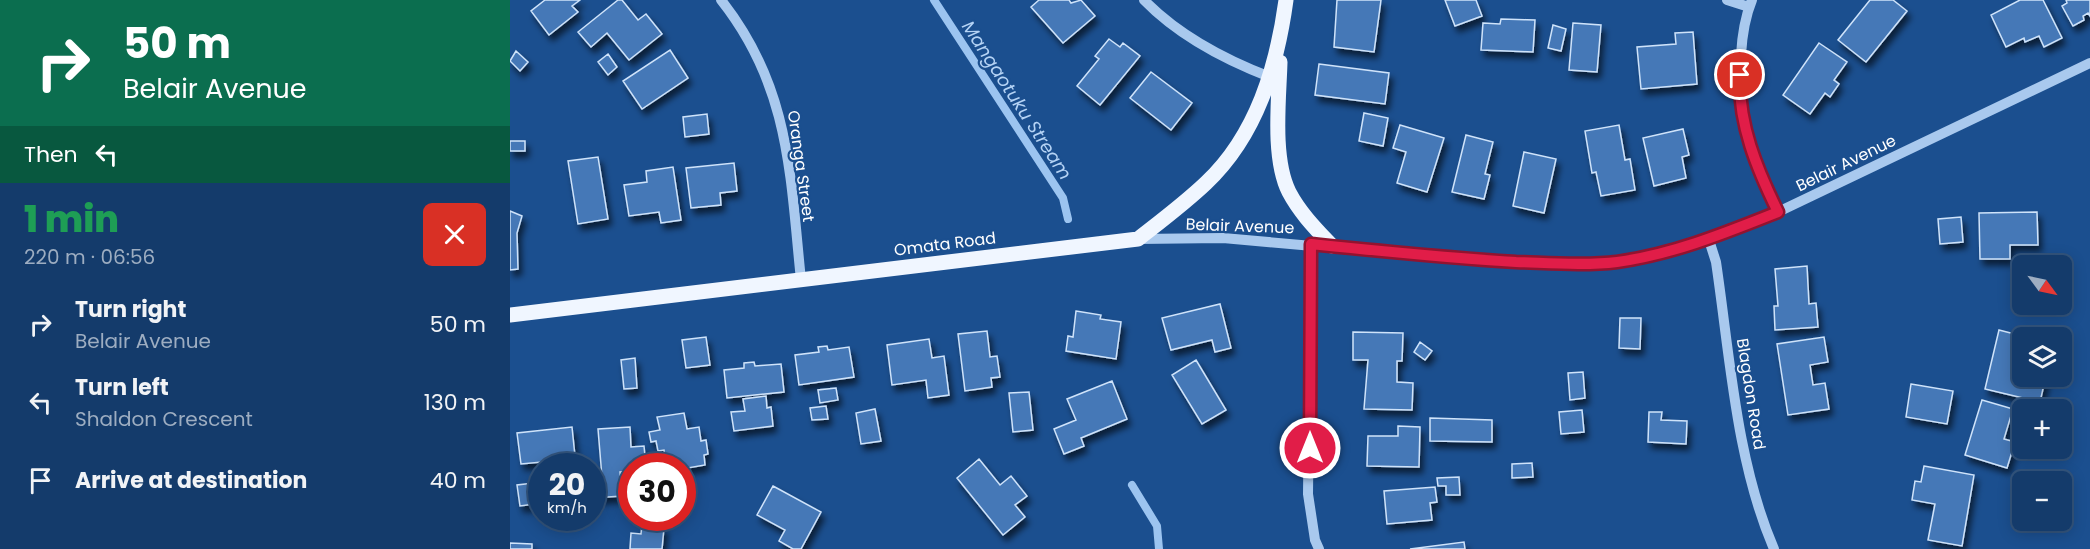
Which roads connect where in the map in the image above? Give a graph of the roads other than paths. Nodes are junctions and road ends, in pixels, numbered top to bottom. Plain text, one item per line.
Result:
1 (721, 0) edge
2 (1144, 0) edge
3 (1286, 0) edge
4 (1727, 0) edge
5 (1750, 4) edge
6 (1280, 44) junction
7 (2090, 63) edge
8 (1270, 77) junction
9 (1778, 212) junction
10 (1138, 239) junction
11 (1709, 240) junction
12 (1311, 244) junction
13 (1332, 246) junction
14 (801, 280) junction
15 (510, 315) edge
16 (1319, 549) edge
17 (1774, 549) edge

1 - 14 street, Oranga Street
2 - 8 street
3 - 6 main road
4 - 5 street
5 - 9 street
6 - 8 main road
6 - 13 main road
7 - 9 street, Belair Avenue
8 - 10 main road
9 - 11 street, Belair Avenue
10 - 12 street, Belair Avenue
10 - 14 main road, Omata Road
11 - 13 street, Belair Avenue
11 - 17 street, Blagdon Road
12 - 13 street, Belair Avenue
12 - 16 street
14 - 15 main road, Omata Road

